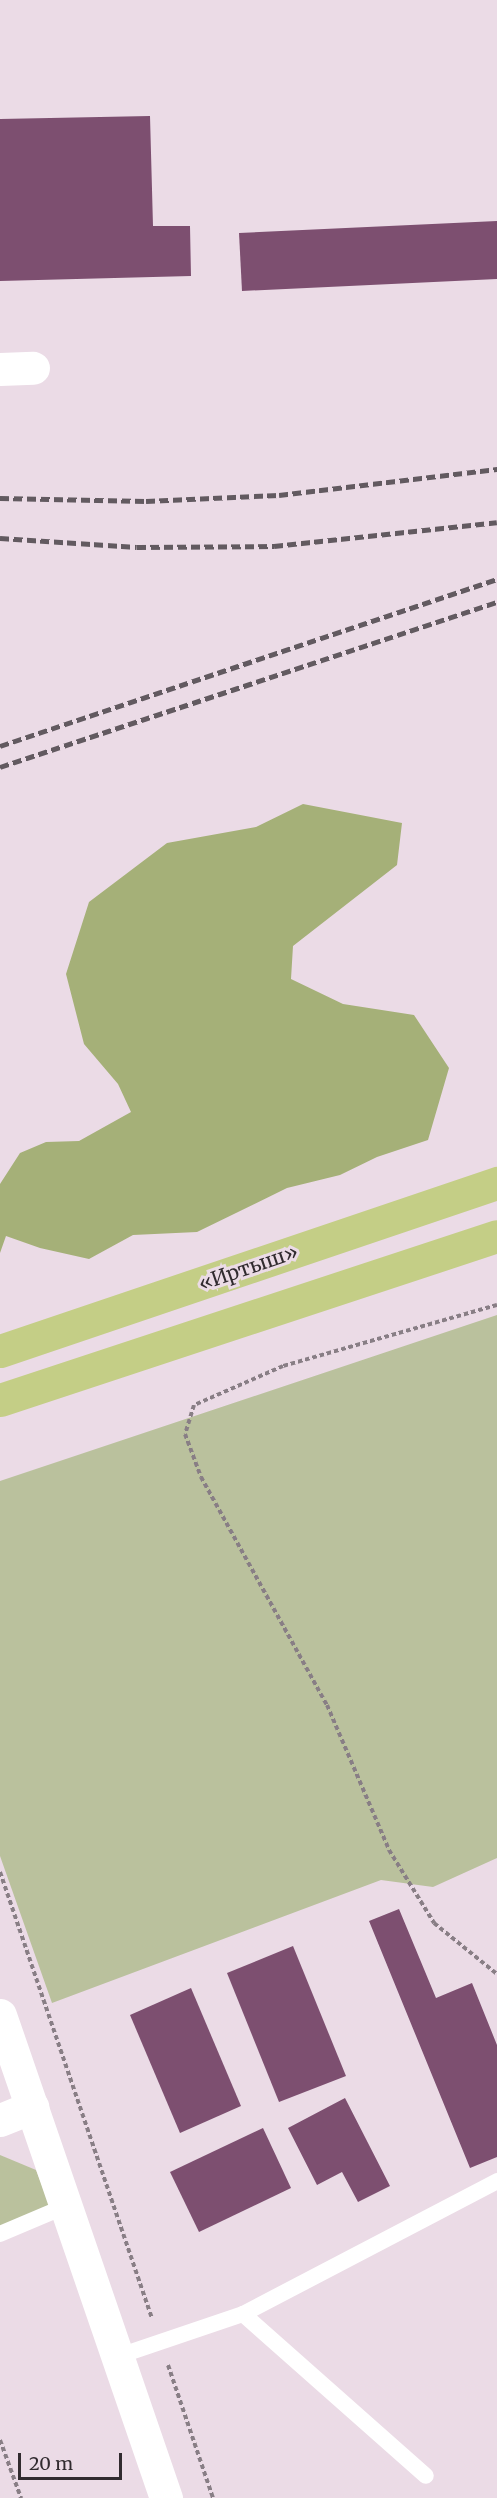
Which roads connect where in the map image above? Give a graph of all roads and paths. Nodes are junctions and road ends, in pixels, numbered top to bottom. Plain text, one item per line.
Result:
1 (33, 368) dead end
2 (0, 369) edge
3 (497, 1183) edge
4 (497, 1236) edge
5 (497, 1305) edge
6 (0, 1351) edge
7 (0, 1400) edge
8 (0, 1872) edge
9 (497, 1974) edge
10 (0, 2015) edge
11 (33, 2107) junction
12 (0, 2120) edge
13 (497, 2181) edge
14 (66, 2206) junction
15 (0, 2234) edge
16 (243, 2314) junction
17 (160, 2343) junction
18 (116, 2357) junction
19 (0, 2440) edge
20 (426, 2476) dead end
21 (21, 2498) edge
22 (166, 2498) edge
23 (213, 2498) edge

1 - 2 street
3 - 6 main road, «Иртыш»
4 - 7 main road
5 - 9 path
8 - 17 path
10 - 11 street
11 - 12 street
11 - 14 street
13 - 16 lane
14 - 15 lane
14 - 18 street
16 - 17 lane
16 - 20 lane
17 - 18 lane
17 - 23 path
18 - 22 street
19 - 21 path

